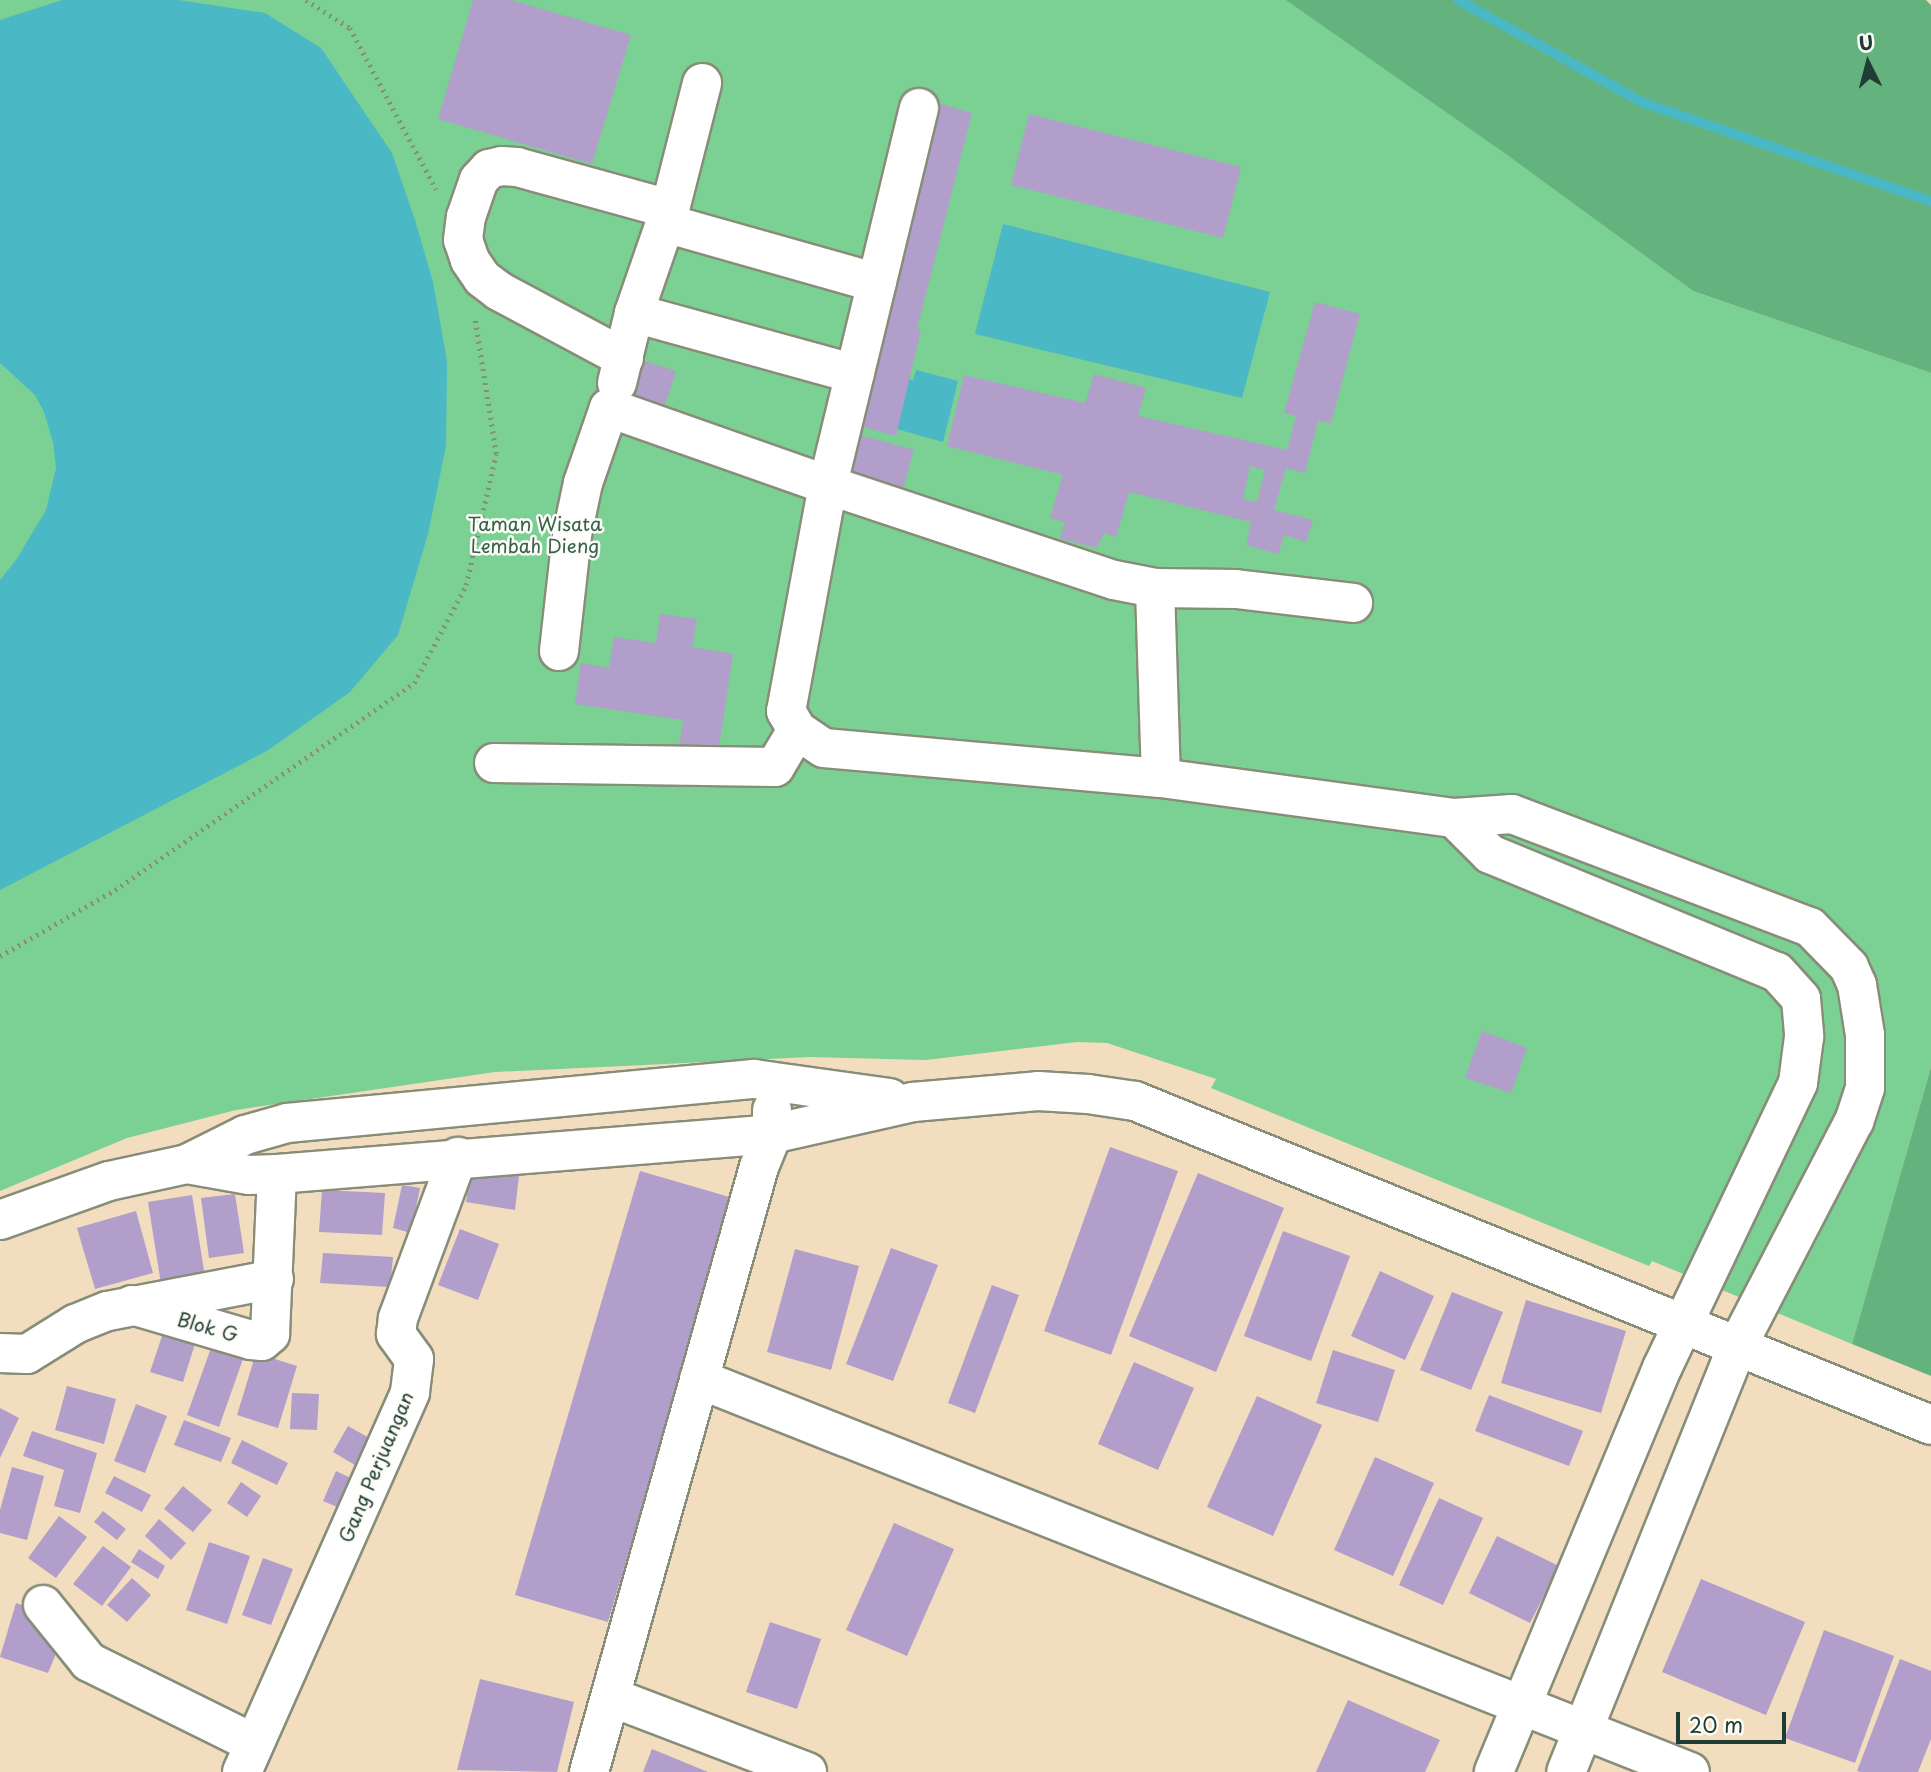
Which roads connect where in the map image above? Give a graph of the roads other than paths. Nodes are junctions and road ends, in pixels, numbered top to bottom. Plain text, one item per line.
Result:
1 (702, 83) dead end
2 (919, 108) dead end
3 (667, 216) junction
4 (877, 284) junction
5 (634, 313) junction
6 (624, 358) junction
7 (855, 374) junction
8 (609, 408) junction
9 (828, 485) junction
10 (1155, 588) junction
11 (1353, 603) dead end
12 (559, 651) dead end
13 (797, 730) junction
14 (494, 763) dead end
15 (1161, 778) junction
16 (1454, 818) junction
17 (1849, 967) junction
18 (1801, 999) junction
19 (773, 1080) junction
20 (913, 1102) junction
21 (772, 1134) junction
22 (245, 1135) junction
23 (458, 1157) junction
24 (187, 1164) junction
25 (263, 1175) junction
26 (0, 1220) edge
27 (264, 1281) junction
28 (132, 1306) junction
29 (1685, 1326) junction
30 (1737, 1347) junction
31 (0, 1353) edge
32 (699, 1379) junction
33 (1931, 1425) edge
34 (43, 1605) dead end
35 (611, 1697) junction
36 (1519, 1706) junction
37 (1581, 1731) junction
38 (248, 1757) edge
39 (589, 1772) edge
40 (807, 1772) edge
41 (1494, 1772) edge
42 (1566, 1772) edge
43 (1690, 1772) edge

1 - 3 street
2 - 4 street
3 - 4 street
3 - 5 street
3 - 6 street
4 - 7 street
5 - 6 street
5 - 7 street
6 - 8 street
7 - 9 street
8 - 9 street
8 - 12 street
9 - 10 street
9 - 13 street
10 - 11 street
10 - 15 street
13 - 14 street
13 - 15 street
15 - 16 street
16 - 17 street
16 - 18 street
17 - 18 street
17 - 30 street
18 - 29 street
19 - 20 street
19 - 21 street
19 - 22 street
20 - 21 street
20 - 29 street
21 - 23 street
21 - 32 street
22 - 24 street
22 - 25 street, Blok G
23 - 25 street
23 - 38 street, Gang Perjuangan
24 - 25 street
24 - 26 street
25 - 27 street, Blok G
27 - 28 street, Blok G
27 - 28 street, Blok G
28 - 31 street, Blok G
29 - 30 street
29 - 36 street
30 - 33 street
30 - 37 street
32 - 35 street
32 - 36 street
34 - 38 street
35 - 39 street
35 - 40 street
36 - 37 street
36 - 41 street
37 - 42 street
37 - 43 street

